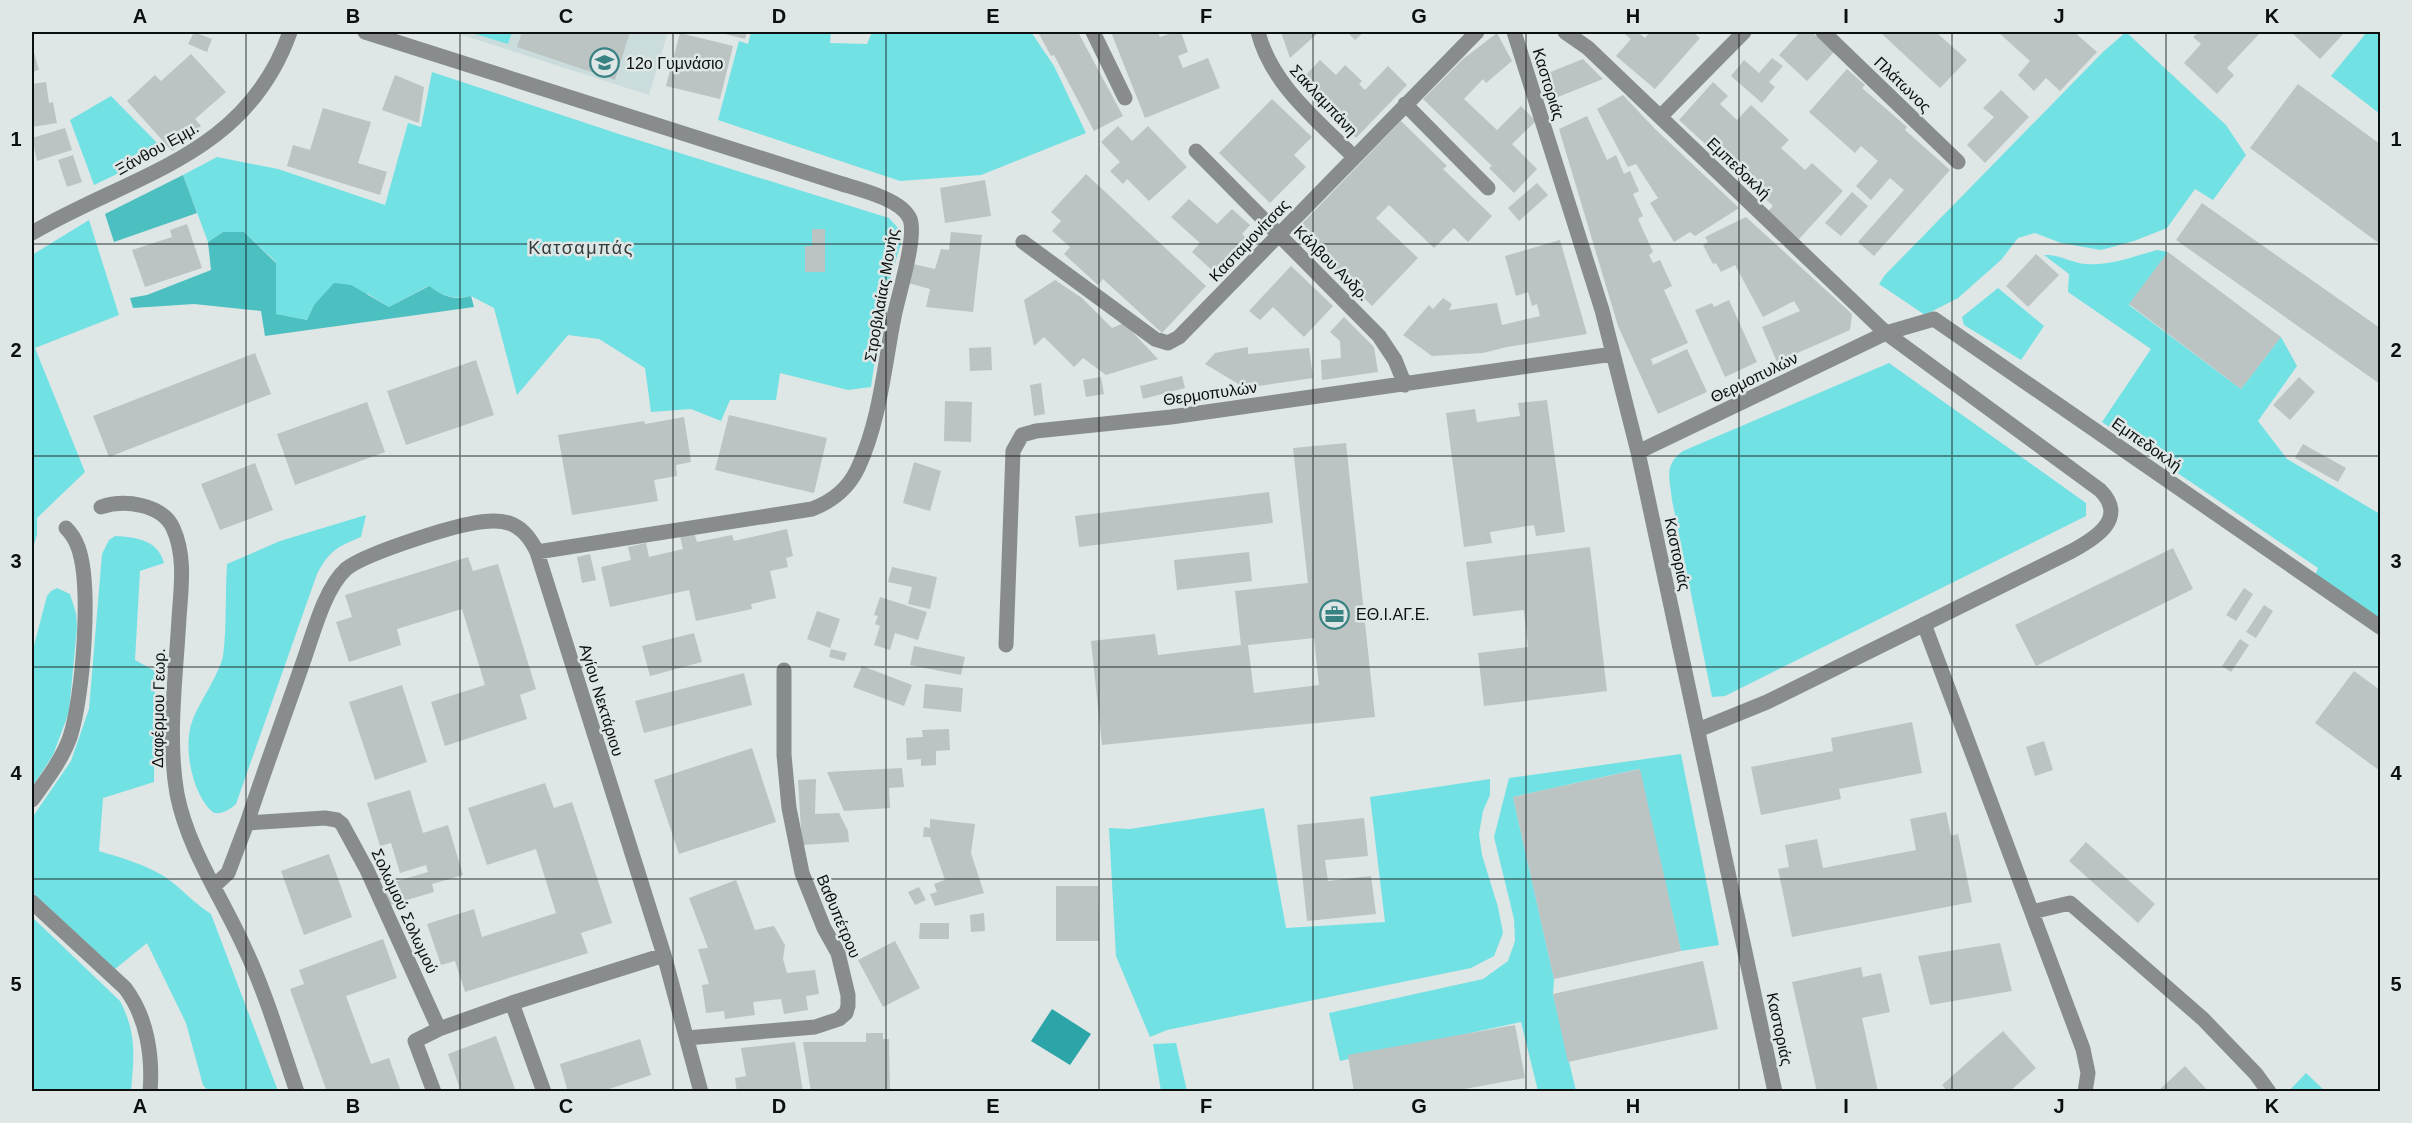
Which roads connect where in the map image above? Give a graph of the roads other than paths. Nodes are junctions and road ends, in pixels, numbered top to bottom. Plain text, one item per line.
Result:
1 (290, 32) edge
2 (365, 32) edge
3 (1093, 32) edge
4 (1258, 32) edge
5 (1477, 32) edge
6 (1514, 32) edge
7 (1565, 32) edge
8 (1744, 32) edge
9 (1823, 32) edge
10 (1125, 98) dead end
11 (1405, 104) junction
12 (1660, 117) junction
13 (1196, 151) dead end
14 (1354, 157) junction
15 (1958, 162) dead end
16 (1488, 188) dead end
17 (32, 233) edge
18 (1279, 236) junction
19 (1023, 242) dead end
20 (1886, 333) junction
21 (1613, 354) junction
22 (1405, 385) junction
23 (1638, 452) junction
24 (100, 507) dead end
25 (66, 528) dead end
26 (537, 552) junction
27 (1924, 624) junction
28 (2380, 627) edge
29 (1006, 645) dead end
30 (784, 670) dead end
31 (1698, 730) junction
32 (32, 800) edge
33 (247, 823) junction
34 (214, 886) junction
35 (32, 902) edge
36 (2032, 912) junction
37 (664, 955) junction
38 (512, 1003) junction
39 (439, 1029) junction
40 (687, 1038) junction
41 (150, 1092) edge
42 (297, 1092) edge
43 (434, 1092) edge
44 (544, 1092) edge
45 (701, 1092) edge
46 (1775, 1092) edge
47 (2085, 1092) edge
48 (2269, 1092) edge

1 - 17 street, Ξάνθου Εμμ.
2 - 26 street, Στροβιλαίας Μονής
3 - 10 street
4 - 14 street, Σακλαμπάνη
5 - 11 street, Κασταμονίτσας
6 - 21 street, Καστοριάς
7 - 12 street, Εμπεδοκλή
8 - 12 street
9 - 15 street, Πλάτωνος
11 - 14 street, Κασταμονίτσας
11 - 16 street
12 - 20 street, Εμπεδοκλή
13 - 18 street, Κάλβου Ανδρ.
14 - 18 street, Κασταμονίτσας
18 - 19 street, Κασταμονίτσας
18 - 22 street, Κάλβου Ανδρ.
20 - 23 street, Θερμοπυλών
20 - 27 street, Εμπεδοκλή
20 - 28 street, Εμπεδοκλή
21 - 22 street, Θερμοπυλών
21 - 23 street, Καστοριάς
22 - 29 street, Θερμοπυλών
23 - 31 street, Καστοριάς
24 - 34 street, Δαφέρμου Γεωρ.
25 - 32 street
26 - 33 street, Αγίου Νεκτάριου
26 - 37 street, Αγίου Νεκτάριου
27 - 31 street
27 - 36 street
30 - 40 street, Βαθυπέτρου
31 - 46 street, Καστοριάς
33 - 34 street
33 - 39 street, Σολωμού Σολωμού
34 - 42 street, Δαφέρμου Γεωρ.
35 - 41 street
36 - 47 street
36 - 48 street
37 - 38 street
37 - 40 street, Αγίου Νεκτάριου
38 - 39 street
38 - 44 street
39 - 43 street
40 - 45 street, Αγίου Νεκτάριου

